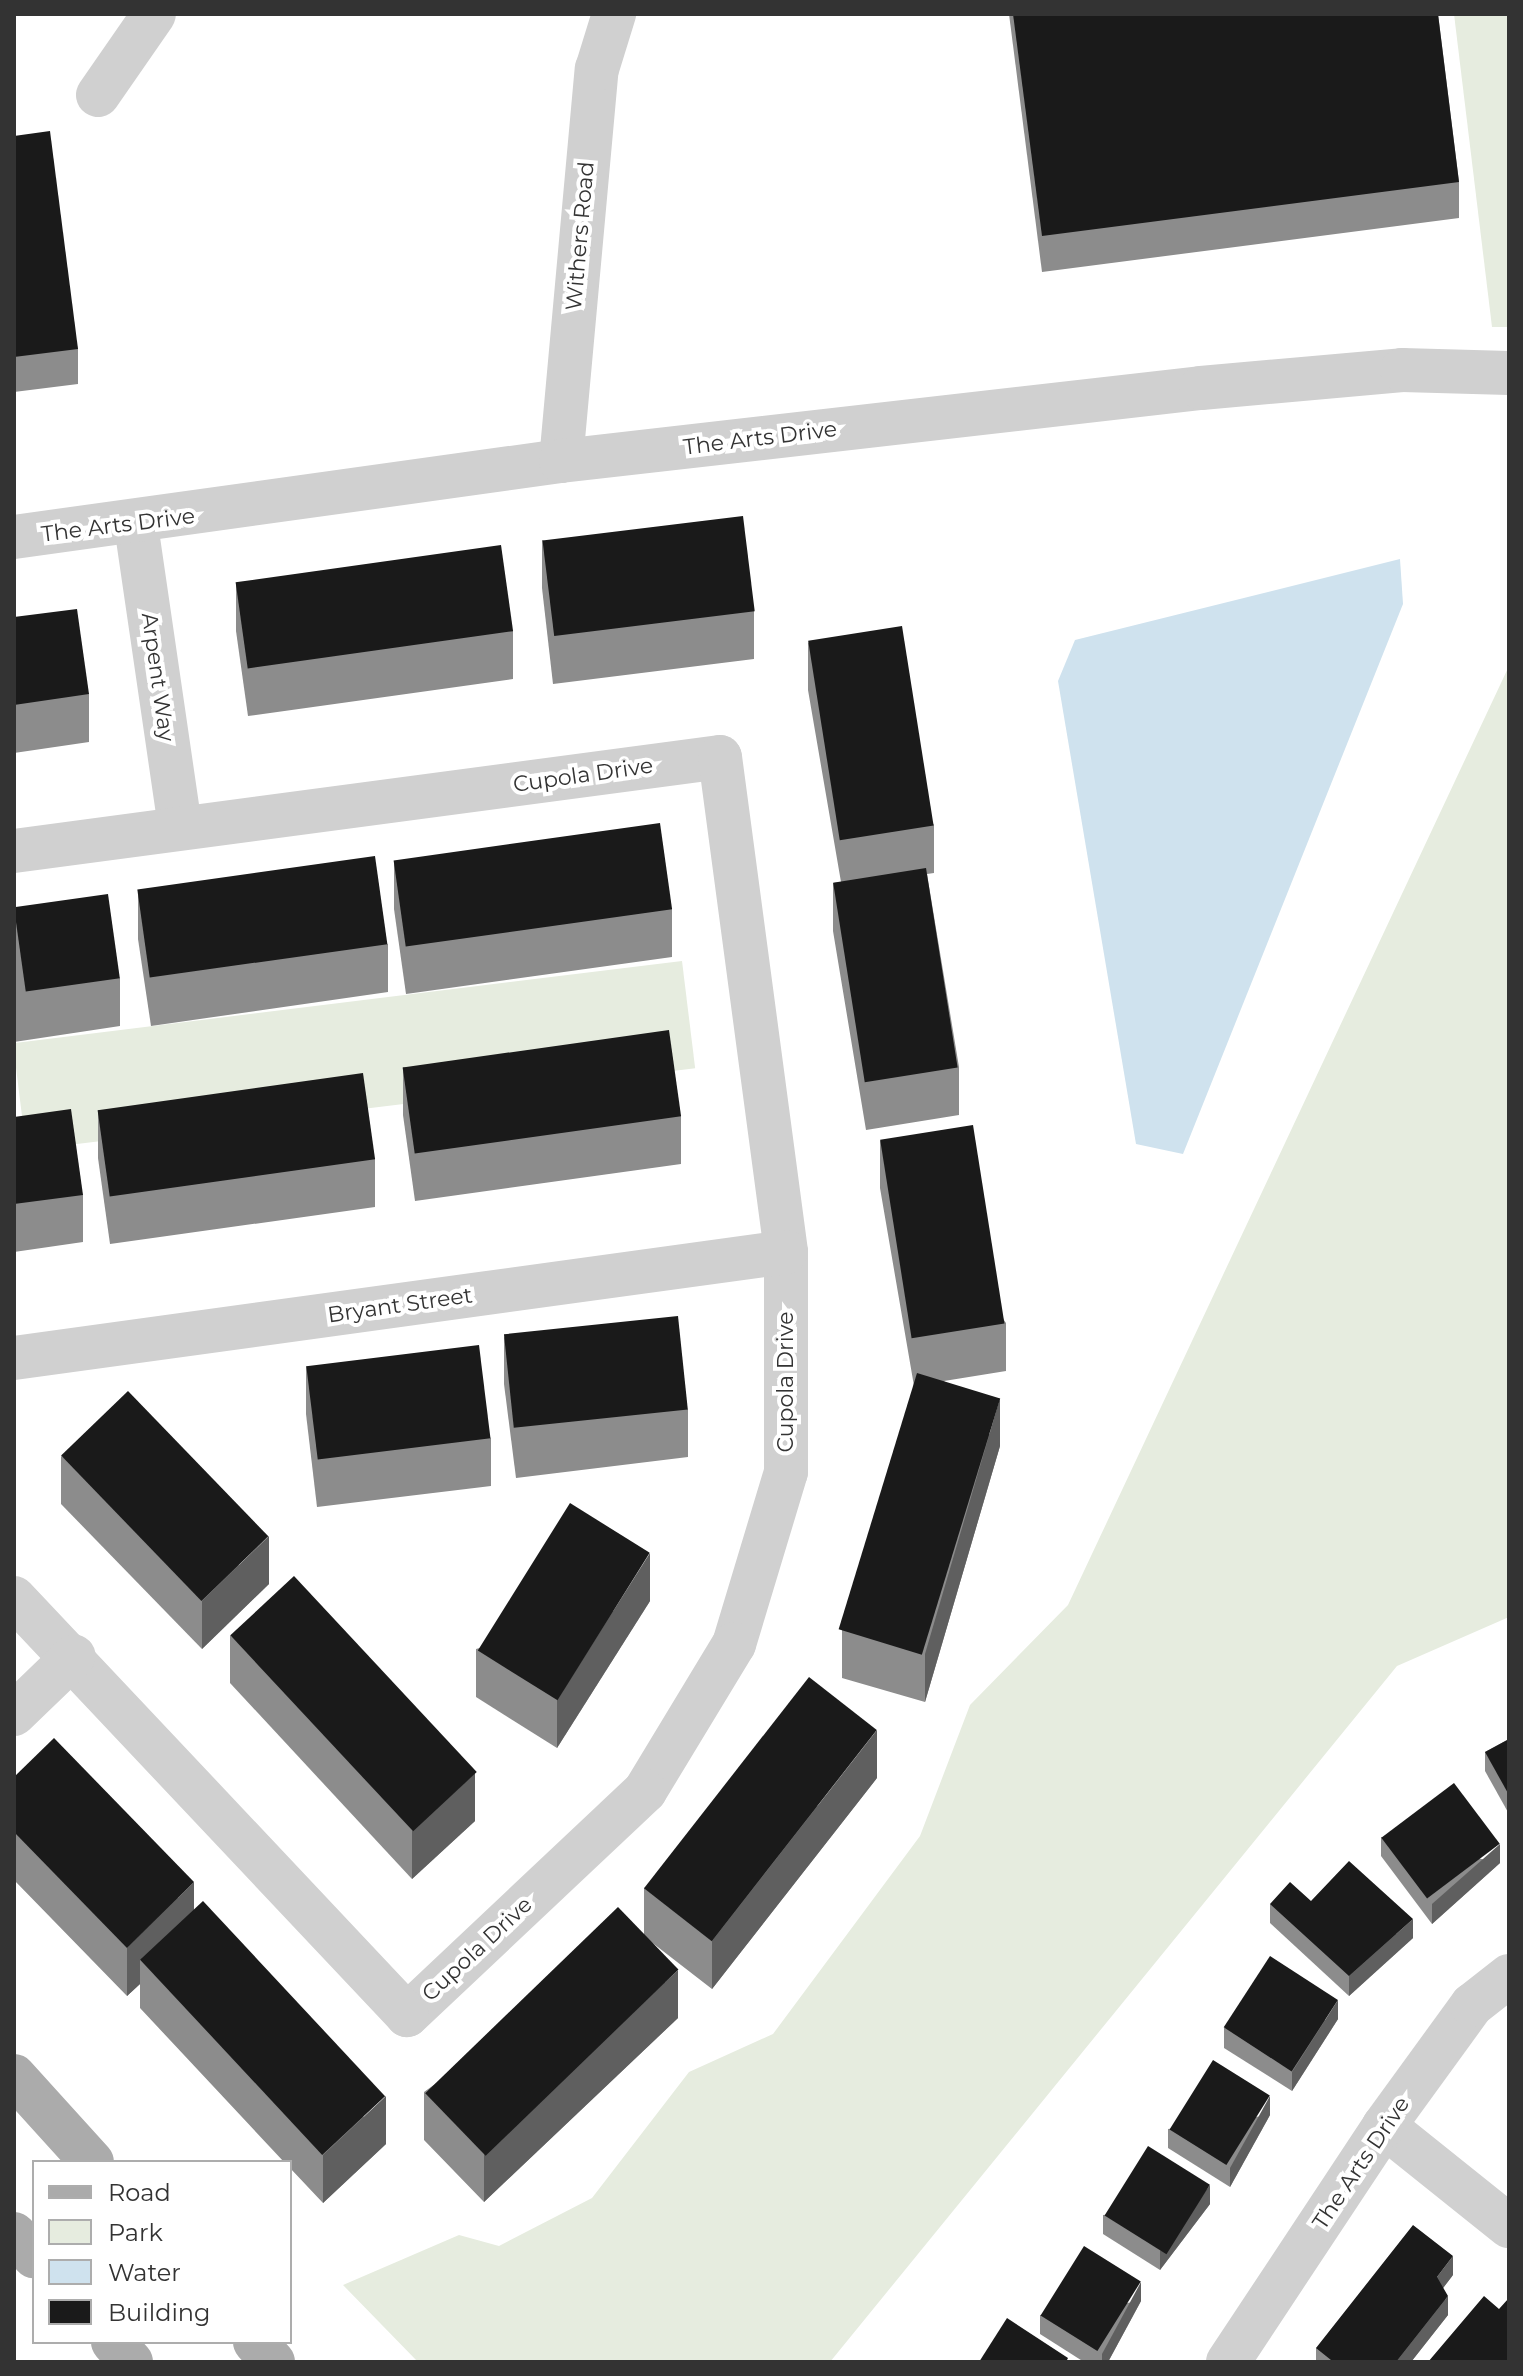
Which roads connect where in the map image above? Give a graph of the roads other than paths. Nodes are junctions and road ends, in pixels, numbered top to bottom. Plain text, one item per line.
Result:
1 (154, 14) edge
2 (614, 14) edge
3 (98, 95) dead end
4 (1509, 373) edge
5 (561, 461) junction
6 (136, 525) junction
7 (14, 537) edge
8 (180, 828) junction
9 (14, 851) edge
10 (786, 1252) junction
11 (14, 1358) edge
12 (14, 1598) edge
13 (74, 1656) junction
14 (14, 1714) edge
15 (1509, 1976) edge
16 (14, 2076) edge
17 (1384, 2126) junction
18 (90, 2160) edge
19 (1509, 2226) edge
20 (14, 2234) edge
21 (32, 2254) edge
22 (115, 2344) edge
23 (257, 2344) edge
24 (131, 2362) edge
25 (273, 2362) edge
26 (1228, 2362) edge

1 - 3 street
2 - 5 street, Withers Road
4 - 5 street, The Arts Drive
5 - 6 street, The Arts Drive
6 - 7 street, The Arts Drive
6 - 8 street, Arpent Way
8 - 9 street, Cupola Drive
8 - 10 street, Cupola Drive
10 - 11 street, Bryant Street
10 - 13 street, Cupola Drive
12 - 13 street, Cupola Drive
13 - 14 street
15 - 17 street, The Arts Drive
16 - 18 main road
17 - 19 street
17 - 26 street, The Arts Drive
20 - 21 main road
22 - 24 main road
23 - 25 main road

